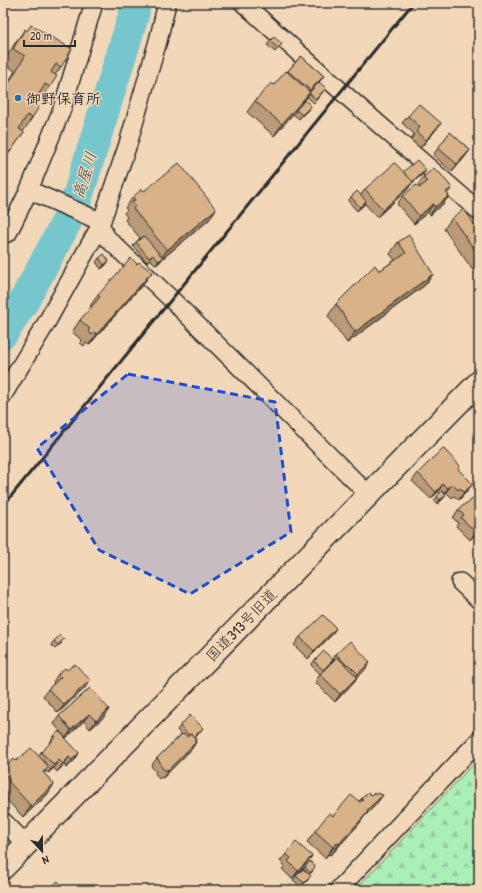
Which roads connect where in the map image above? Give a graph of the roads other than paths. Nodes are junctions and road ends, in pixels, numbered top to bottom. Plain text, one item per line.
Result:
1 (94, 3) edge
2 (167, 3) edge
3 (244, 3) edge
4 (31, 191) junction
5 (479, 211) edge
6 (97, 222) junction
7 (5, 238) edge
8 (479, 382) edge
9 (3, 395) edge
10 (369, 495) junction
11 (460, 582) dead end
12 (479, 600) edge
13 (479, 740) edge
14 (3, 821) edge
15 (26, 844) junction
16 (3, 868) edge
17 (338, 890) edge

1 - 4 street
2 - 6 street
3 - 5 street
4 - 6 street
4 - 7 street
6 - 9 street
6 - 10 street
8 - 10 street, 国道313号旧道
10 - 15 street, 国道313号旧道
11 - 12 street
13 - 17 street
14 - 15 street
15 - 16 street, 国道313号旧道

